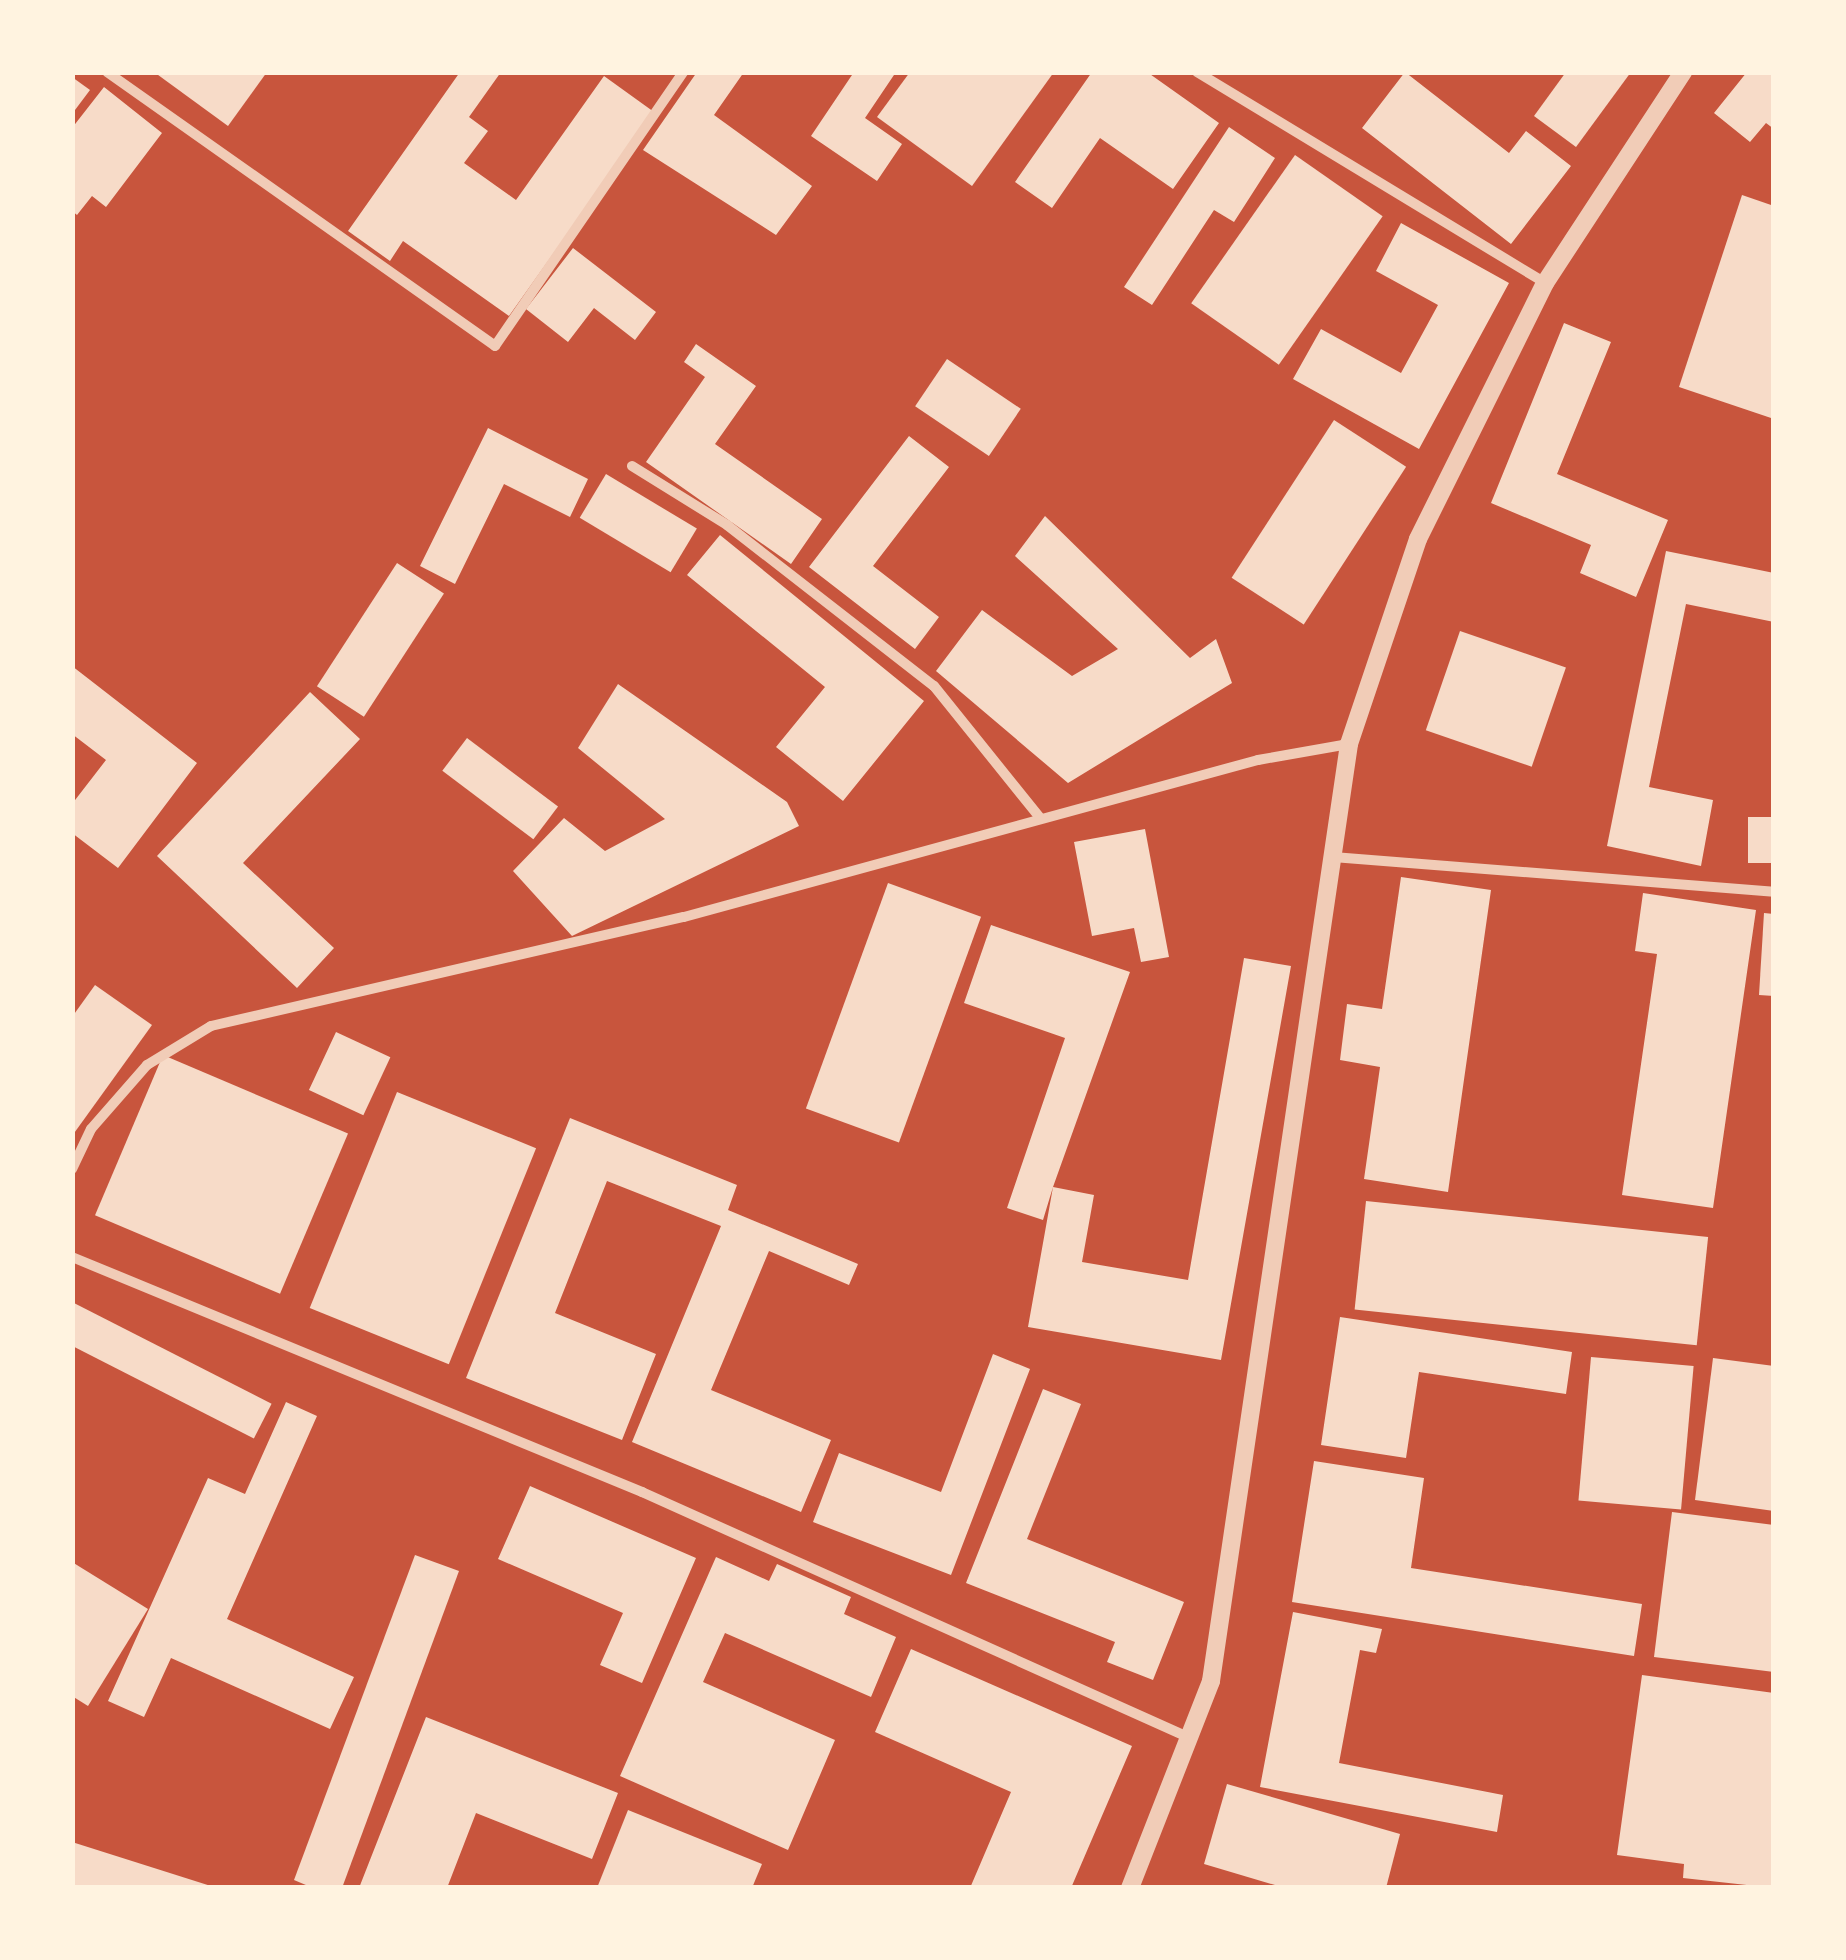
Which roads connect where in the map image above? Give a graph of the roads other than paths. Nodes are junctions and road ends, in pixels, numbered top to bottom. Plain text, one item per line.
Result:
1 (107, 72) edge
2 (683, 72) edge
3 (1197, 72) edge
4 (1684, 72) edge
5 (1544, 282) junction
6 (632, 466) dead end
7 (1349, 744) junction
8 (1040, 818) junction
9 (1333, 857) junction
10 (1774, 892) edge
11 (72, 1169) edge
12 (72, 1257) edge
13 (1190, 1738) junction
14 (1130, 1888) edge

1 - 2 street
3 - 5 street
4 - 5 street
5 - 7 street
6 - 8 street
7 - 8 street
7 - 9 street
8 - 11 street
9 - 10 street
9 - 13 street
12 - 13 street
13 - 14 street

